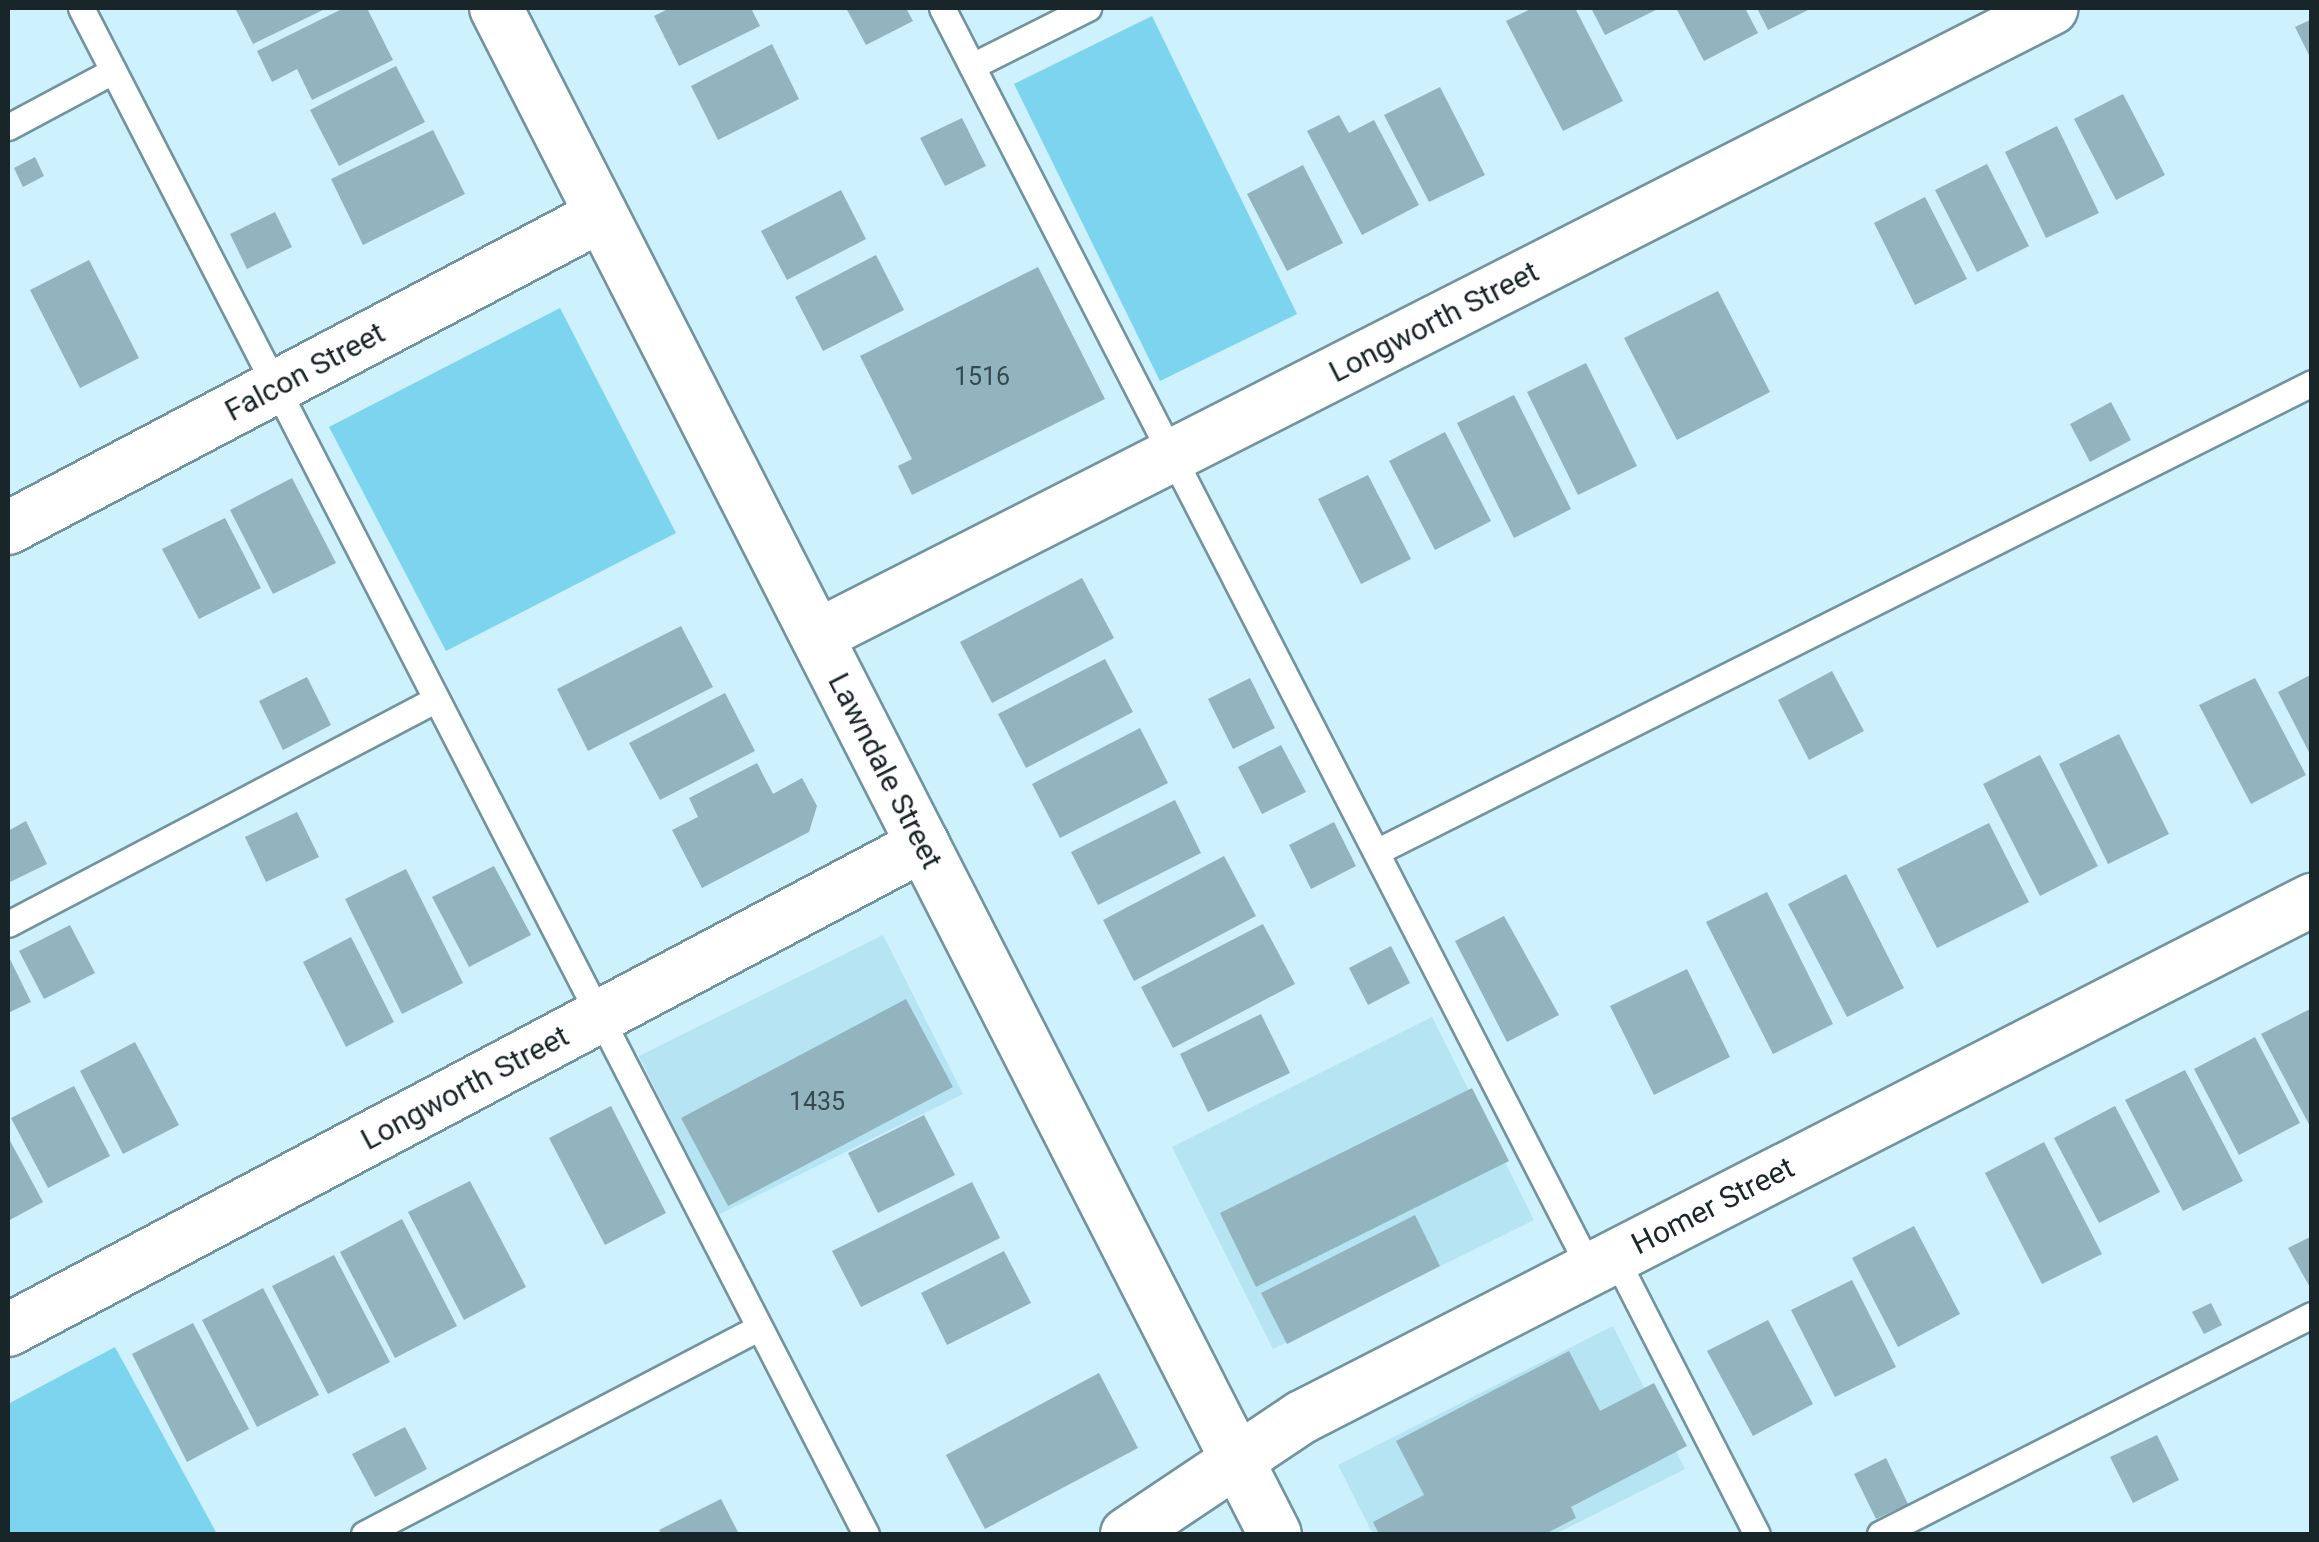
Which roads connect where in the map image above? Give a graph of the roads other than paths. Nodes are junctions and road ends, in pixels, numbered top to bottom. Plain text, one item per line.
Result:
1 (81, 8) edge
2 (496, 8) edge
3 (942, 8) edge
4 (1088, 8) edge
5 (2052, 8) edge
6 (972, 66) junction
7 (113, 71) junction
8 (8, 127) edge
9 (602, 215) junction
10 (2312, 383) edge
11 (275, 387) junction
12 (1173, 455) junction
13 (8, 528) edge
14 (816, 636) junction
15 (434, 700) junction
16 (923, 846) junction
17 (1376, 852) junction
18 (2312, 900) edge
19 (8, 924) edge
20 (595, 1019) junction
21 (1603, 1263) junction
22 (2312, 1315) edge
23 (758, 1328) junction
24 (8, 1330) edge
25 (1239, 1464) junction
26 (364, 1534) edge
27 (866, 1534) edge
28 (1127, 1534) edge
29 (1275, 1534) edge
30 (1757, 1534) edge
31 (1880, 1534) edge

1 - 7 lane
2 - 9 street, Lawndale Street
3 - 6 lane
4 - 6 lane
5 - 12 street, Longworth Street
6 - 12 lane
7 - 8 lane
7 - 11 lane
9 - 11 street, Falcon Street
9 - 14 street, Lawndale Street
10 - 17 lane
11 - 13 street, Falcon Street
11 - 15 lane
12 - 14 street, Longworth Street
12 - 17 lane
14 - 16 street, Lawndale Street
15 - 19 lane
15 - 20 lane
16 - 20 street, Longworth Street
16 - 25 street, Lawndale Street
17 - 21 lane
18 - 21 street, Homer Street
20 - 23 lane
20 - 24 street, Longworth Street
21 - 25 street, Homer Street
21 - 30 lane
22 - 31 lane
23 - 26 lane
23 - 27 lane
25 - 28 street, Homer Street
25 - 29 street, Lawndale Street

